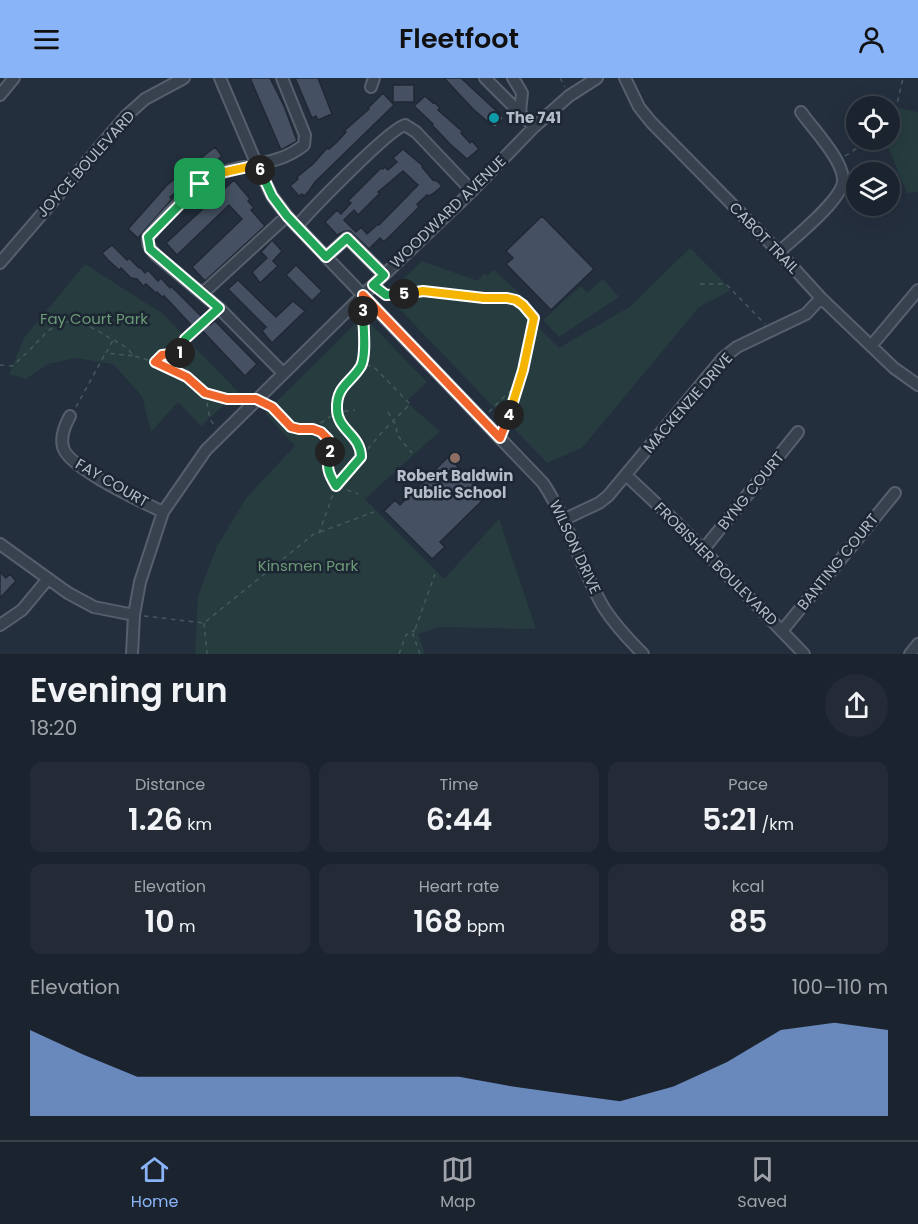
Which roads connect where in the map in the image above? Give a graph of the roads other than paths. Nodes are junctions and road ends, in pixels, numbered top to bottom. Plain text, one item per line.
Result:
1 (14, 78) edge
2 (183, 78) edge
3 (222, 78) edge
4 (282, 78) edge
5 (485, 78) edge
6 (513, 78) edge
7 (597, 78) edge
8 (625, 78) edge
9 (0, 95) edge
10 (520, 112) junction
11 (801, 112) dead end
12 (534, 127) junction
13 (257, 165) junction
14 (472, 191) junction
15 (287, 216) junction
16 (297, 226) junction
17 (779, 252) junction
18 (326, 257) junction
19 (0, 263) edge
20 (384, 275) junction
21 (918, 290) edge
22 (203, 293) junction
23 (363, 295) junction
24 (821, 298) junction
25 (871, 346) junction
26 (283, 373) junction
27 (918, 385) edge
28 (70, 416) road end
29 (798, 432) dead end
30 (627, 476) junction
31 (895, 493) dead end
32 (163, 512) junction
33 (563, 520) junction
34 (0, 544) edge
35 (703, 550) junction
36 (47, 580) junction
37 (134, 615) junction
38 (0, 626) edge
39 (782, 631) junction
40 (918, 644) edge
41 (132, 654) edge
42 (643, 654) edge
43 (804, 654) edge
44 (910, 654) edge

1 - 9 street
2 - 19 street, JOYCE BOULEVARD
3 - 13 street, WILSON DRIVE
4 - 13 street
5 - 10 street
6 - 10 street
7 - 12 street, WOODWARD AVENUE
8 - 17 street, CABOT TRAIL
10 - 12 street
11 - 17 street
12 - 14 street, WOODWARD AVENUE
13 - 15 street, WILSON DRIVE
13 - 22 street
14 - 16 street
14 - 20 street, WOODWARD AVENUE
15 - 16 street, WILSON DRIVE
15 - 22 street
16 - 18 street, WILSON DRIVE
17 - 24 street, CABOT TRAIL
18 - 20 street
18 - 23 street, WILSON DRIVE
20 - 23 street, WOODWARD AVENUE
21 - 25 street
22 - 26 street
23 - 26 street, WOODWARD AVENUE
23 - 33 street, WILSON DRIVE
24 - 25 street, CABOT TRAIL
24 - 30 street, MACKENZIE DRIVE
25 - 27 street, CABOT TRAIL
26 - 32 street, WOODWARD AVENUE
28 - 32 street, FAY COURT
29 - 35 street, BYNG COURT
30 - 33 street, MACKENZIE DRIVE
30 - 35 street, FROBISHER BOULEVARD
31 - 39 street, BANTING COURT
32 - 37 street, WOODWARD AVENUE
33 - 42 street, WILSON DRIVE
34 - 36 street
35 - 39 street, FROBISHER BOULEVARD
36 - 37 street
36 - 38 street
37 - 41 street, WOODWARD AVENUE
39 - 43 street, FROBISHER BOULEVARD
40 - 44 street

